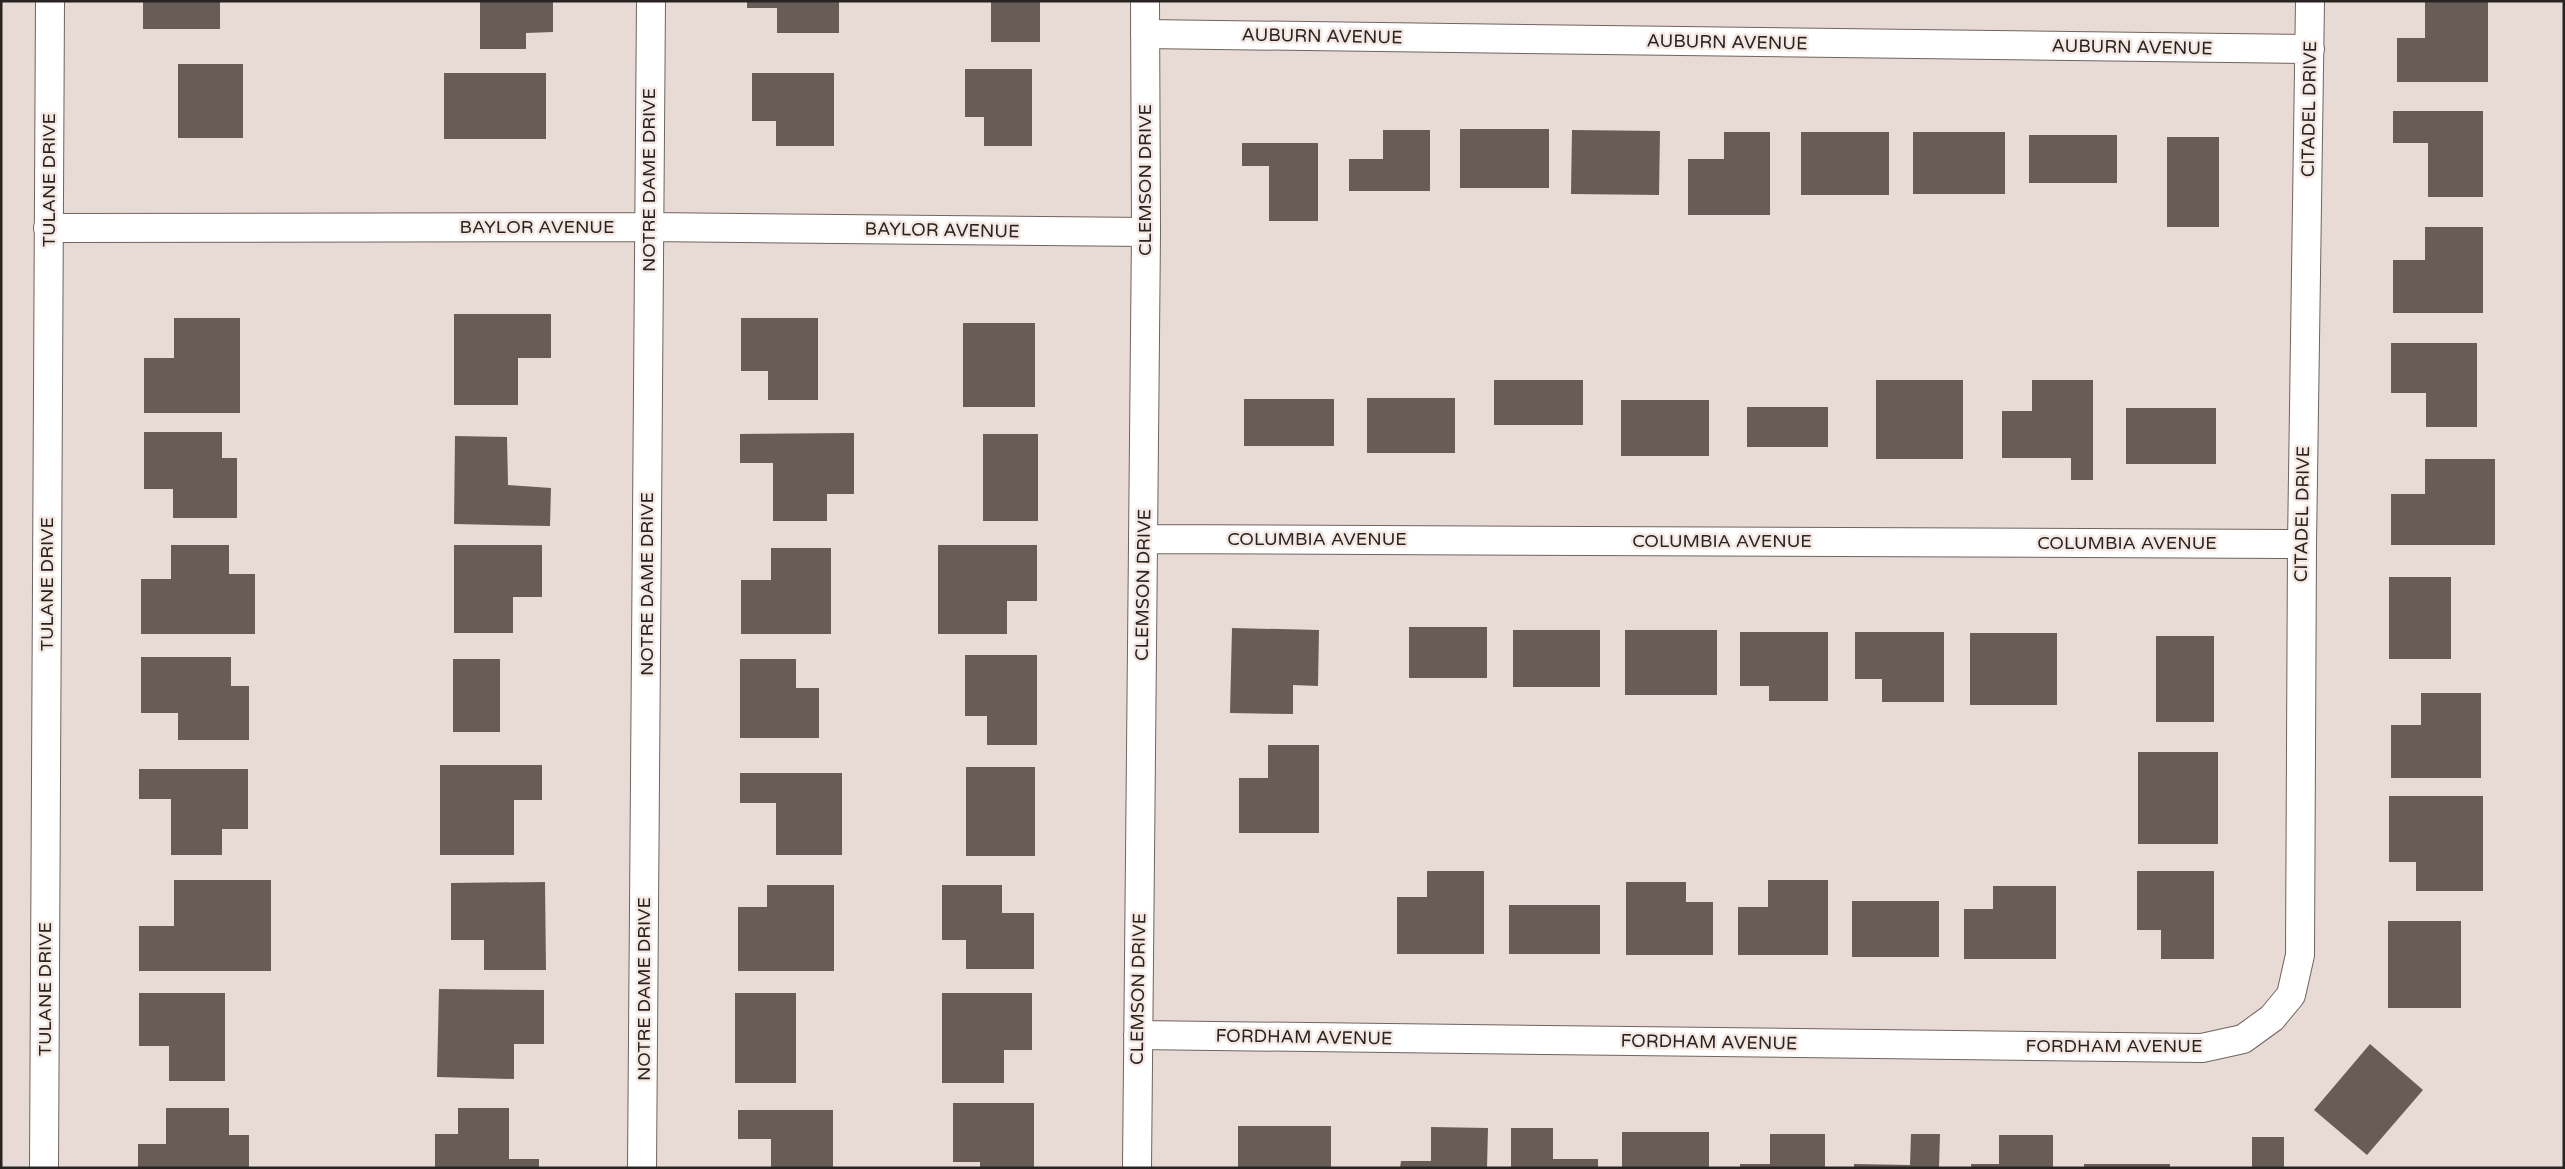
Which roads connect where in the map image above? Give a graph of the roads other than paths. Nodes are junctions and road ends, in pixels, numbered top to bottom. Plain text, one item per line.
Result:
1 (50, 1) edge
2 (651, 1) edge
3 (1145, 1) edge
4 (2310, 1) edge
5 (1145, 34) junction
6 (2310, 50) junction
7 (649, 227) junction
8 (48, 228) junction
9 (1146, 232) junction
10 (1143, 539) junction
11 (2302, 544) junction
12 (2272, 1018) joint
13 (1138, 1035) junction
14 (44, 1168) edge
15 (642, 1168) edge
16 (1137, 1168) edge

1 - 8 street, TULANE DRIVE
2 - 7 street, NOTRE DAME DRIVE
3 - 5 street, CLEMSON DRIVE
4 - 6 street, CITADEL DRIVE
5 - 6 street, AUBURN AVENUE
5 - 9 street, CLEMSON DRIVE
6 - 11 street, CITADEL DRIVE
7 - 8 street, BAYLOR AVENUE
7 - 9 street, BAYLOR AVENUE
7 - 15 street, NOTRE DAME DRIVE
8 - 14 street, TULANE DRIVE
9 - 10 street, CLEMSON DRIVE
10 - 11 street, COLUMBIA AVENUE
10 - 13 street, CLEMSON DRIVE
11 - 12 street, CITADEL DRIVE
12 - 13 street, FORDHAM AVENUE
13 - 16 street, CLEMSON DRIVE

